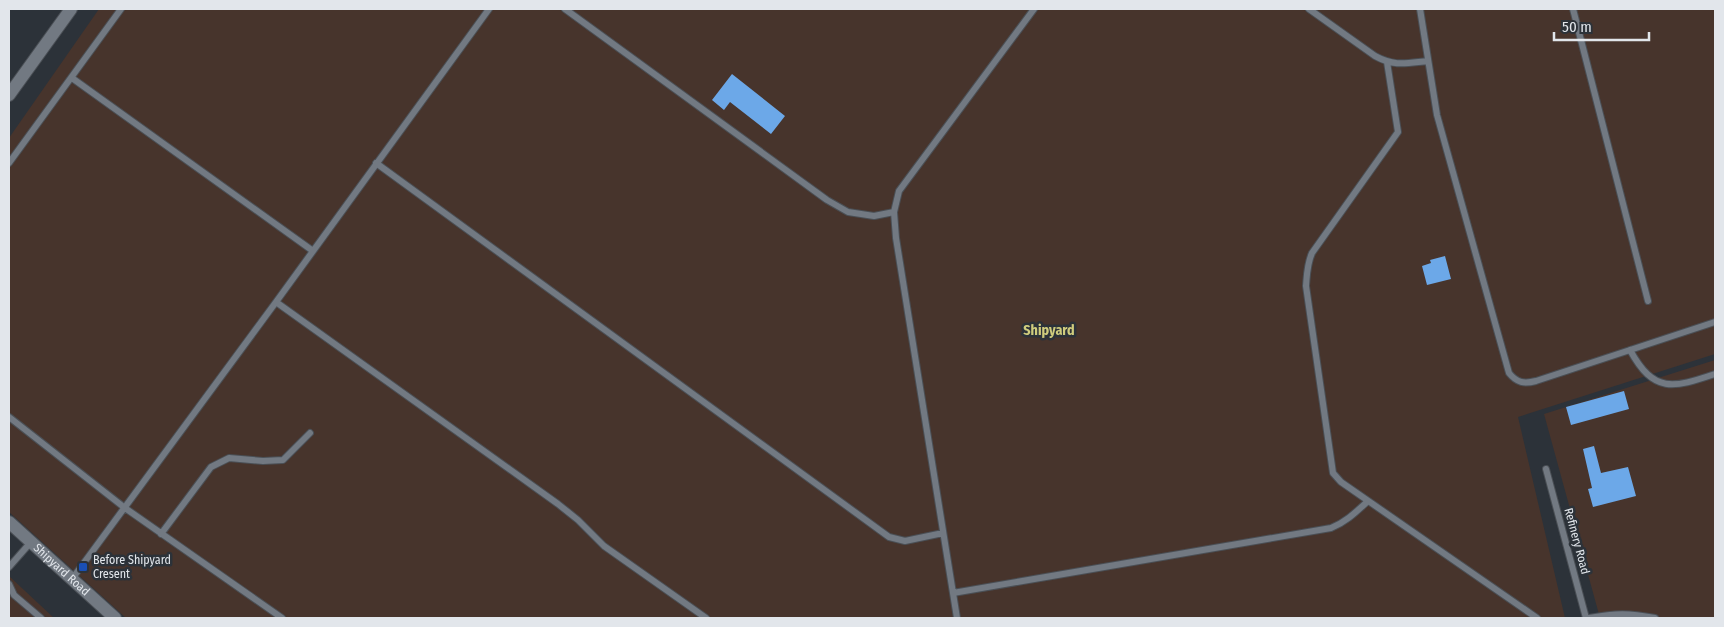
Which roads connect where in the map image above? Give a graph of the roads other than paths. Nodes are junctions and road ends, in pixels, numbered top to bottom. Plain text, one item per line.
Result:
1 (71, 9) edge
2 (121, 9) edge
3 (489, 9) edge
4 (565, 9) edge
5 (1034, 9) edge
6 (1309, 9) edge
7 (1420, 9) edge
8 (1573, 9) edge
9 (1428, 61) junction
10 (1387, 62) junction
11 (72, 78) junction
12 (9, 95) edge
13 (9, 163) edge
14 (376, 163) junction
15 (894, 212) junction
16 (313, 251) junction
17 (1648, 300) dead end
18 (276, 302) junction
19 (1715, 322) edge
20 (1630, 350) junction
21 (1715, 374) edge
22 (9, 417) edge
23 (310, 433) dead end
24 (1546, 469) dead end
25 (1368, 501) junction
26 (125, 508) junction
27 (9, 522) edge
28 (943, 533) junction
29 (161, 534) junction
30 (31, 542) junction
31 (9, 567) edge
32 (72, 579) junction
33 (9, 584) edge
34 (953, 593) junction
35 (41, 618) edge
36 (115, 618) edge
37 (282, 618) edge
38 (706, 618) edge
39 (957, 618) edge
40 (1537, 618) edge
41 (1587, 618) edge
42 (1655, 618) edge

1 - 12 street
2 - 11 lane
3 - 14 lane
4 - 15 lane
5 - 15 lane
6 - 10 lane
7 - 9 lane
8 - 17 lane
9 - 10 lane
9 - 20 lane
10 - 25 lane
11 - 13 lane
11 - 16 lane
14 - 16 lane
14 - 28 lane
15 - 28 lane
16 - 18 lane
18 - 26 lane
18 - 38 lane
19 - 20 lane
20 - 21 lane
22 - 26 lane
23 - 29 lane
24 - 41 lane, Refinery Road
25 - 34 lane
25 - 40 lane
26 - 29 lane
26 - 32 lane
27 - 30 street, Shipyard Road
28 - 34 lane
29 - 37 lane
30 - 31 lane
30 - 32 street, Shipyard Road
32 - 36 street, Shipyard Road
33 - 35 lane
34 - 39 lane
41 - 42 lane

